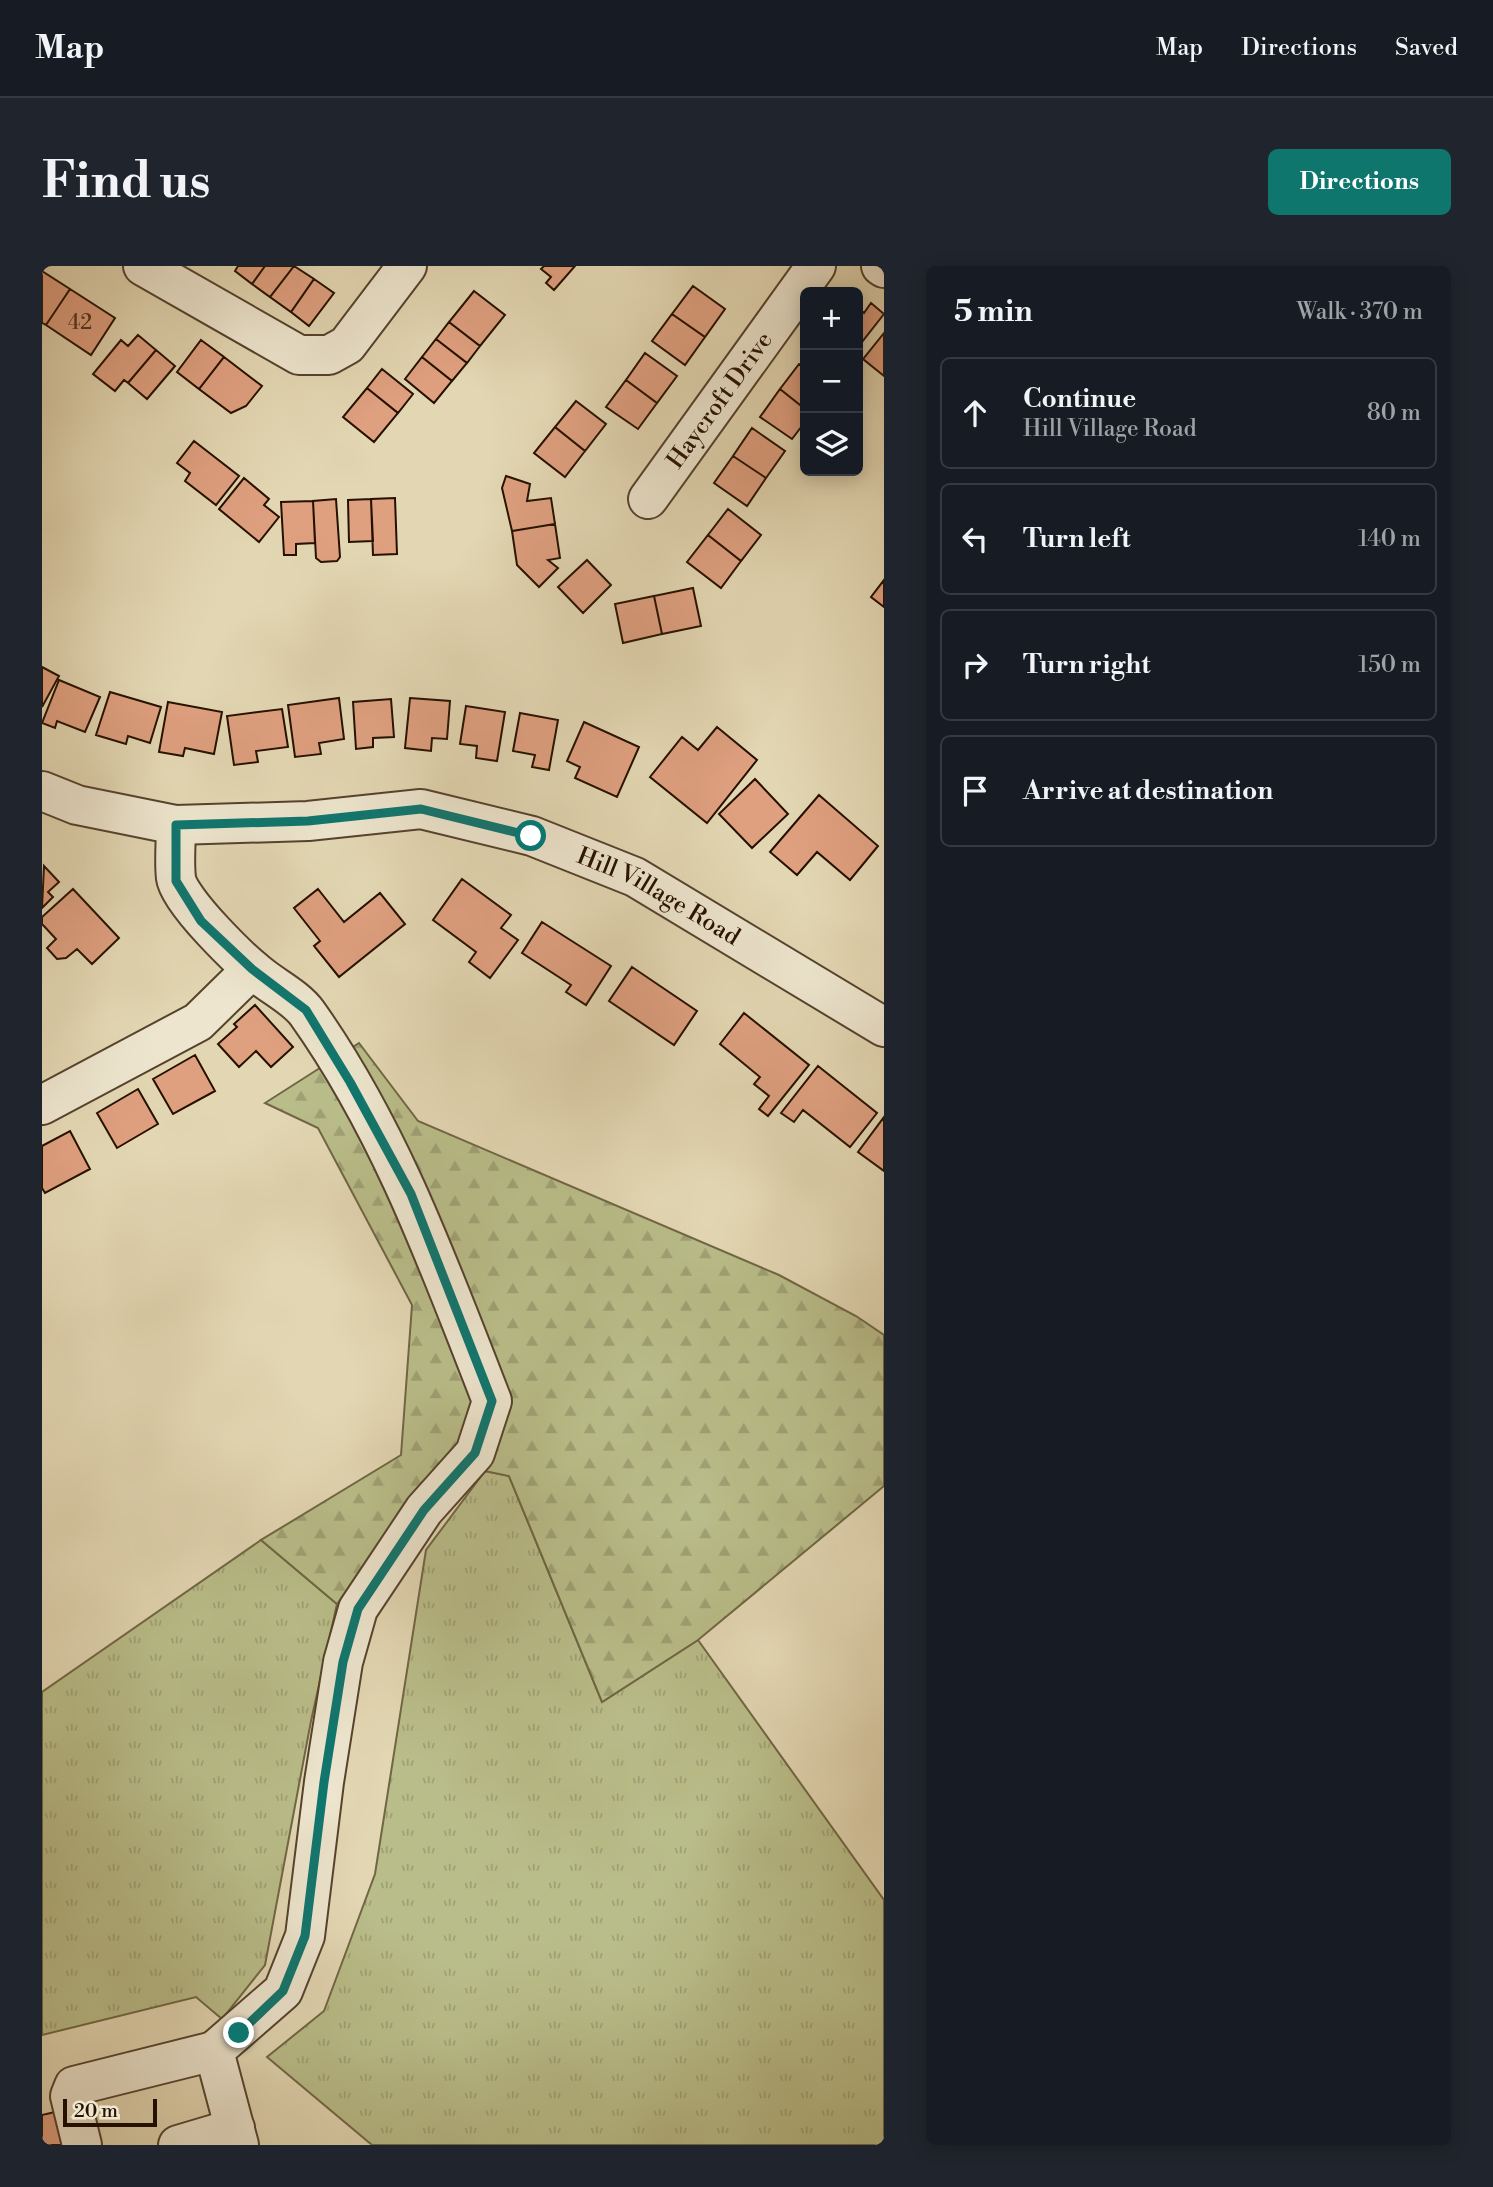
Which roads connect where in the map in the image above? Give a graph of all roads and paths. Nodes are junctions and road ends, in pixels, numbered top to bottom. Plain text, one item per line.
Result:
1 (143, 266) edge
2 (407, 266) edge
3 (816, 266) edge
4 (648, 499) dead end
5 (42, 791) edge
6 (176, 825) junction
7 (252, 969) junction
8 (884, 1027) edge
9 (42, 1105) edge
10 (214, 2051) junction
11 (237, 2137) edge
12 (82, 2145) edge
13 (178, 2145) edge

1 - 2 street
3 - 4 street, Haycroft Drive
5 - 6 street, Hill Village Road
6 - 7 street
6 - 8 street, Hill Village Road
7 - 9 street
7 - 10 street
10 - 11 street
10 - 12 street
11 - 13 street

